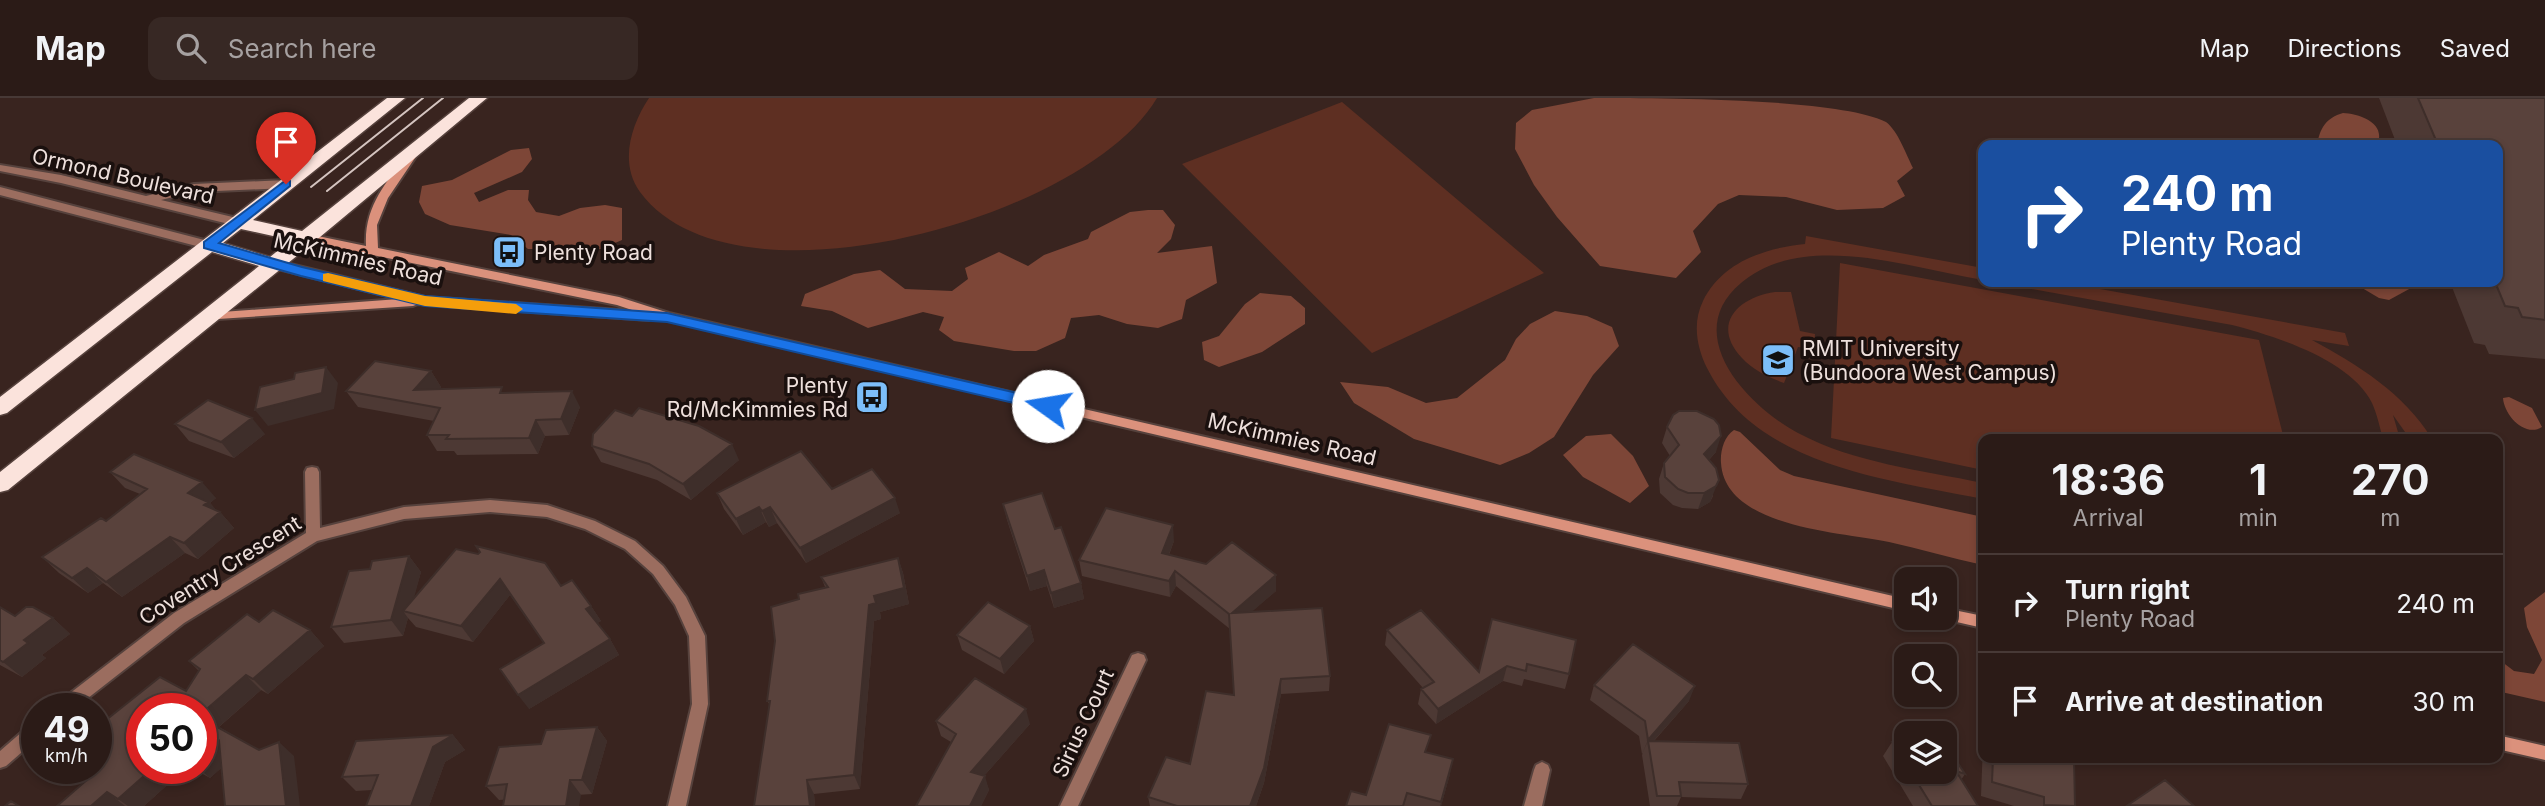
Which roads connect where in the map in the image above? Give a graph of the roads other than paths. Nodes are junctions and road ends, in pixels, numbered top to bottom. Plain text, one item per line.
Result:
1 (397, 98) edge
2 (479, 98) edge
3 (414, 151) junction
4 (0, 168) edge
5 (286, 184) junction
6 (0, 191) edge
7 (144, 201) junction
8 (237, 222) junction
9 (308, 238) junction
10 (208, 245) junction
11 (372, 249) junction
12 (274, 264) junction
13 (425, 301) junction
14 (208, 317) junction
15 (667, 317) junction
16 (0, 408) edge
17 (312, 472) dead end
18 (0, 484) edge
19 (313, 536) junction
20 (1894, 602) edge
21 (1957, 617) edge
22 (1978, 621) edge
23 (1138, 660) dead end
24 (83, 693) edge
25 (21, 743) edge
26 (2503, 743) edge
27 (2545, 753) edge
28 (0, 761) edge
29 (1542, 770) dead end
30 (677, 806) edge
31 (1069, 806) edge
32 (1533, 806) edge

1 - 5 highway
2 - 3 highway
3 - 9 highway
3 - 11 main road
4 - 7 street, Ormond Boulevard
5 - 7 street
5 - 8 highway
6 - 10 street, Ormond Boulevard
7 - 8 street, Ormond Boulevard
8 - 9 highway, McKimmies Road
8 - 10 highway
9 - 11 main road, McKimmies Road
9 - 12 highway
10 - 12 highway, McKimmies Road
10 - 16 highway
11 - 15 main road, McKimmies Road
12 - 13 main road, McKimmies Road
12 - 14 highway
13 - 14 main road
13 - 15 main road, McKimmies Road
14 - 18 highway
15 - 20 main road, McKimmies Road
17 - 19 street
19 - 24 street, Coventry Crescent
19 - 30 street, Coventry Crescent
21 - 22 main road
23 - 31 street, Sirius Court
25 - 28 street
26 - 27 main road
29 - 32 street

